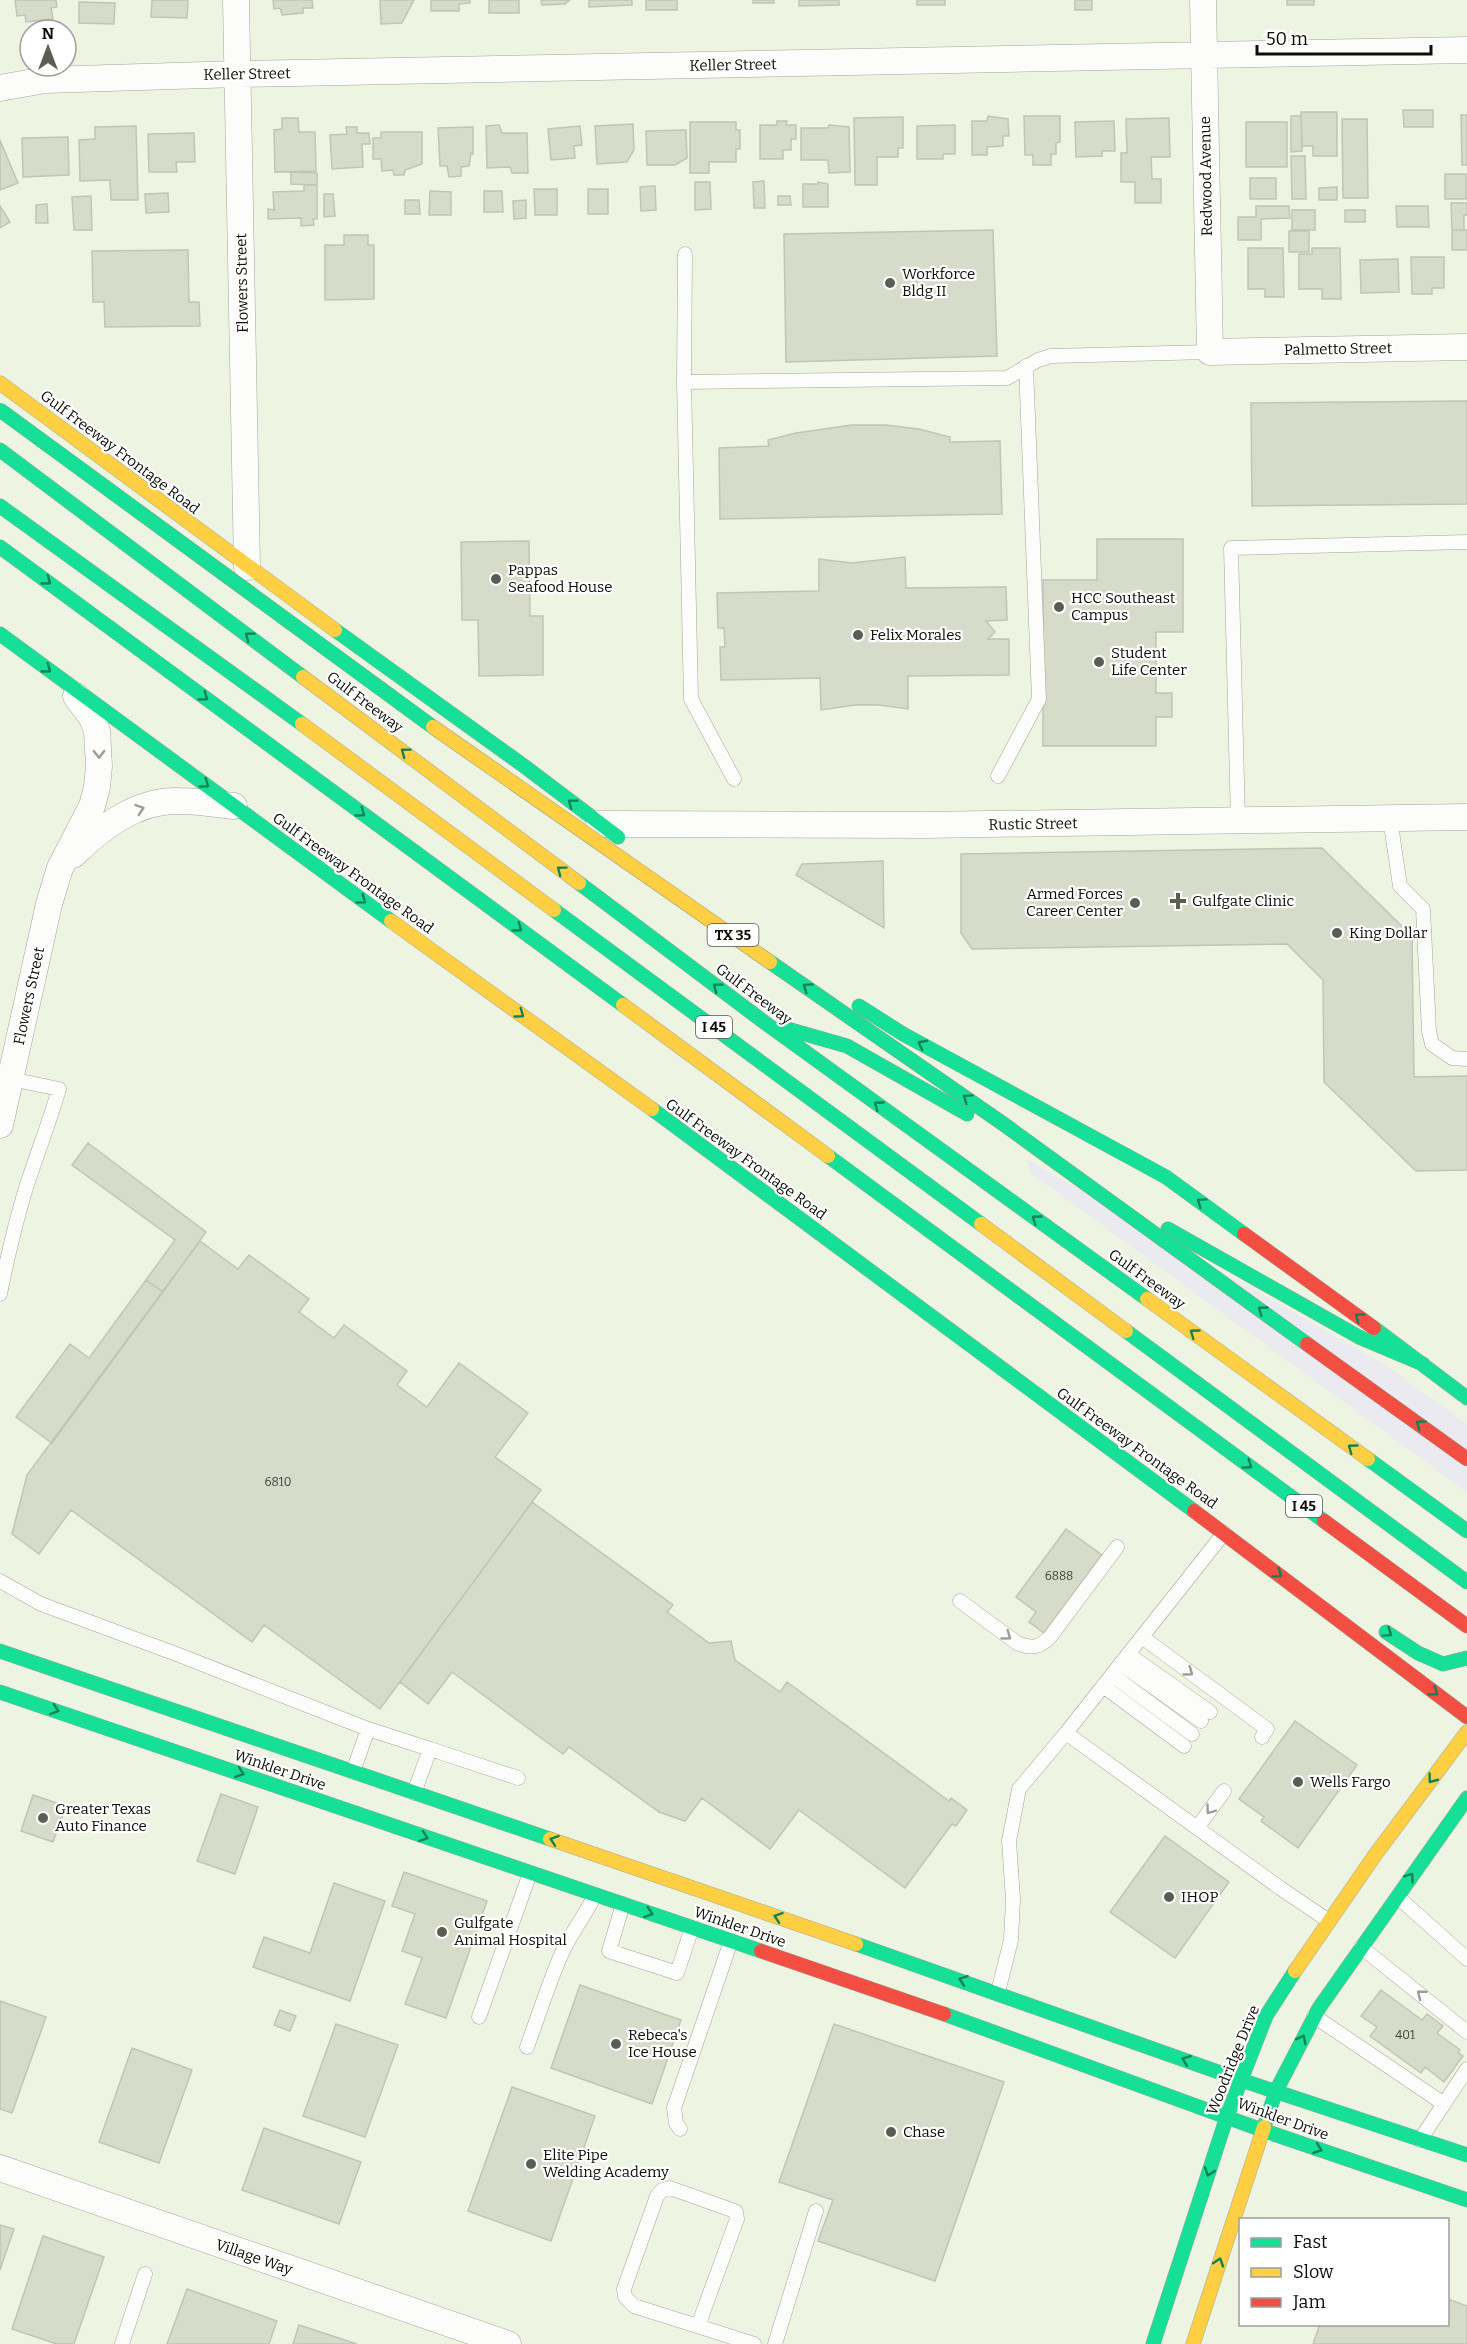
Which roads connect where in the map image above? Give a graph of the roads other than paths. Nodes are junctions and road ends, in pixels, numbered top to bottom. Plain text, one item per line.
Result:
1 (236, 0) edge
2 (1203, 0) edge
3 (1467, 50) edge
4 (1203, 56) junction
5 (238, 74) junction
6 (0, 88) edge
7 (685, 254) dead end
8 (1467, 347) edge
9 (1210, 352) junction
10 (1026, 366) junction
11 (684, 382) junction
12 (0, 383) edge
13 (0, 410) edge
14 (0, 450) edge
15 (0, 506) edge
16 (1467, 542) edge
17 (0, 547) edge
18 (247, 567) junction
19 (0, 634) edge
20 (67, 684) junction
21 (998, 776) dead end
22 (734, 779) dead end
23 (234, 806) junction
24 (1467, 817) edge
25 (1390, 818) junction
26 (1238, 820) junction
27 (599, 824) junction
28 (626, 843) dead end
29 (60, 867) junction
30 (746, 928) dead end
31 (764, 1022) junction
32 (1467, 1059) edge
33 (10, 1079) junction
34 (0, 1125) edge
35 (0, 1294) edge
36 (1423, 1364) junction
37 (1467, 1398) edge
38 (1467, 1459) edge
39 (1467, 1531) edge
40 (1228, 1536) junction
41 (1117, 1546) dead end
42 (1302, 1576) dead end
43 (0, 1581) edge
44 (1467, 1582) edge
45 (960, 1601) dead end
46 (1370, 1621) dead end
47 (1467, 1626) edge
48 (1142, 1637) junction
49 (0, 1652) edge
50 (1467, 1658) edge
51 (1125, 1659) junction
52 (1112, 1675) junction
53 (1103, 1686) junction
54 (0, 1692) edge
55 (1206, 1717) dead end
56 (1467, 1717) edge
57 (368, 1729) junction
58 (1467, 1732) edge
59 (1066, 1733) junction
60 (1192, 1734) dead end
61 (1262, 1737) dead end
62 (1184, 1746) dead end
63 (430, 1749) junction
64 (353, 1772) junction
65 (518, 1778) dead end
66 (1224, 1791) dead end
67 (414, 1793) junction
68 (1467, 1798) edge
69 (1197, 1828) junction
70 (530, 1873) junction
71 (595, 1895) junction
72 (1397, 1895) junction
73 (624, 1905) junction
74 (1329, 1921) junction
75 (692, 1928) junction
76 (749, 1932) dead end
77 (846, 1940) junction
78 (731, 1941) junction
79 (814, 1942) dead end
80 (1361, 1947) junction
81 (1467, 1959) edge
82 (908, 1961) junction
83 (897, 1988) junction
84 (998, 1992) junction
85 (1314, 2016) junction
86 (479, 2017) dead end
87 (989, 2019) junction
88 (1467, 2031) edge
89 (527, 2047) dead end
90 (1467, 2069) edge
91 (1241, 2080) junction
92 (1276, 2091) junction
93 (1444, 2104) junction
94 (1227, 2116) junction
95 (680, 2129) dead end
96 (1262, 2130) junction
97 (1420, 2140) junction
98 (1467, 2156) edge
99 (0, 2168) edge
100 (1467, 2200) edge
101 (816, 2211) dead end
102 (145, 2274) dead end
103 (698, 2326) junction
104 (122, 2344) edge
105 (508, 2344) edge
106 (754, 2344) edge
107 (775, 2344) edge
108 (1153, 2344) edge
109 (1193, 2344) edge

1 - 5 street, Flowers Street
2 - 4 street, Redwood Avenue
3 - 4 street, Keller Street
4 - 5 street, Keller Street
4 - 9 street, Redwood Avenue
5 - 6 street, Keller Street
5 - 18 street, Flowers Street
7 - 11 lane
8 - 9 street, Palmetto Street
9 - 10 lane
10 - 11 lane
10 - 21 lane
11 - 22 lane
12 - 18 main road, Gulf Freeway Frontage Road
38 -> 13 main road, TX 35, bridge
31 -> 14 main road, Gulf Freeway / I 45
15 - 44 main road, I 45
16 - 26 lane
17 -> 47 main road, I 45
27 -> 18 main road, Gulf Freeway Frontage Road
19 -> 20 main road, Gulf Freeway Frontage Road
20 -> 23 main road, Gulf Freeway Frontage Road
20 -> 29 street, Flowers Street
29 -> 23 street
23 -> 40 main road, Gulf Freeway Frontage Road
24 - 25 street, Rustic Street
25 - 26 street, Rustic Street
25 - 32 lane
26 - 27 street, Rustic Street
27 - 28 main road, Gulf Freeway Frontage Road
29 - 33 street, Flowers Street
36 -> 30 main road
31 - 36 main road
39 -> 31 main road, Gulf Freeway / I 45
33 - 34 street, Flowers Street
33 - 35 lane
36 - 37 main road
40 - 42 main road
40 - 48 lane
40 -> 56 main road, Gulf Freeway Frontage Road
45 -> 41 lane
43 - 57 lane
46 -> 50 main road
48 - 51 lane
48 -> 61 lane
49 - 64 main road, Winkler Drive
51 - 52 lane
51 - 55 lane
52 - 53 lane
52 - 60 lane
53 - 59 lane
53 - 62 lane
54 -> 70 main road, Winkler Drive
57 - 63 lane
57 - 64 lane
58 -> 74 main road, Woodridge Drive
59 - 69 lane
59 - 84 lane
63 - 65 lane
63 - 67 lane
64 - 67 main road, Winkler Drive
66 -> 69 lane
77 -> 67 main road, Winkler Drive
72 -> 68 main road
69 - 74 lane
70 - 71 main road, Winkler Drive
70 - 86 lane
71 - 73 main road, Winkler Drive
71 - 89 lane
72 - 80 main road
72 - 81 lane
73 -> 75 main road, Winkler Drive
73 - 75 lane
74 - 91 main road, Woodridge Drive
75 - 78 main road, Winkler Drive
76 - 78 main road
77 - 79 main road
77 - 82 main road, Winkler Drive
78 - 83 main road, Winkler Drive
78 - 95 lane
80 - 85 main road
88 -> 80 lane
82 - 83 main road
84 -> 82 main road, Winkler Drive
83 - 87 main road, Winkler Drive
84 - 87 main road
91 -> 84 main road, Winkler Drive
92 -> 85 main road
85 - 93 lane
87 - 94 main road, Winkler Drive
90 - 93 lane
91 - 92 main road, Winkler Drive
91 - 94 main road, Woodridge Drive
92 - 96 main road
92 - 97 main road, Winkler Drive
93 - 97 lane
94 - 96 main road, Winkler Drive
94 -> 108 main road, Woodridge Drive
96 -> 100 main road, Winkler Drive
109 -> 96 main road
97 - 98 main road, Winkler Drive
99 - 105 street, Village Way
101 - 107 lane
102 - 104 lane
103 - 103 lane
103 - 106 lane

